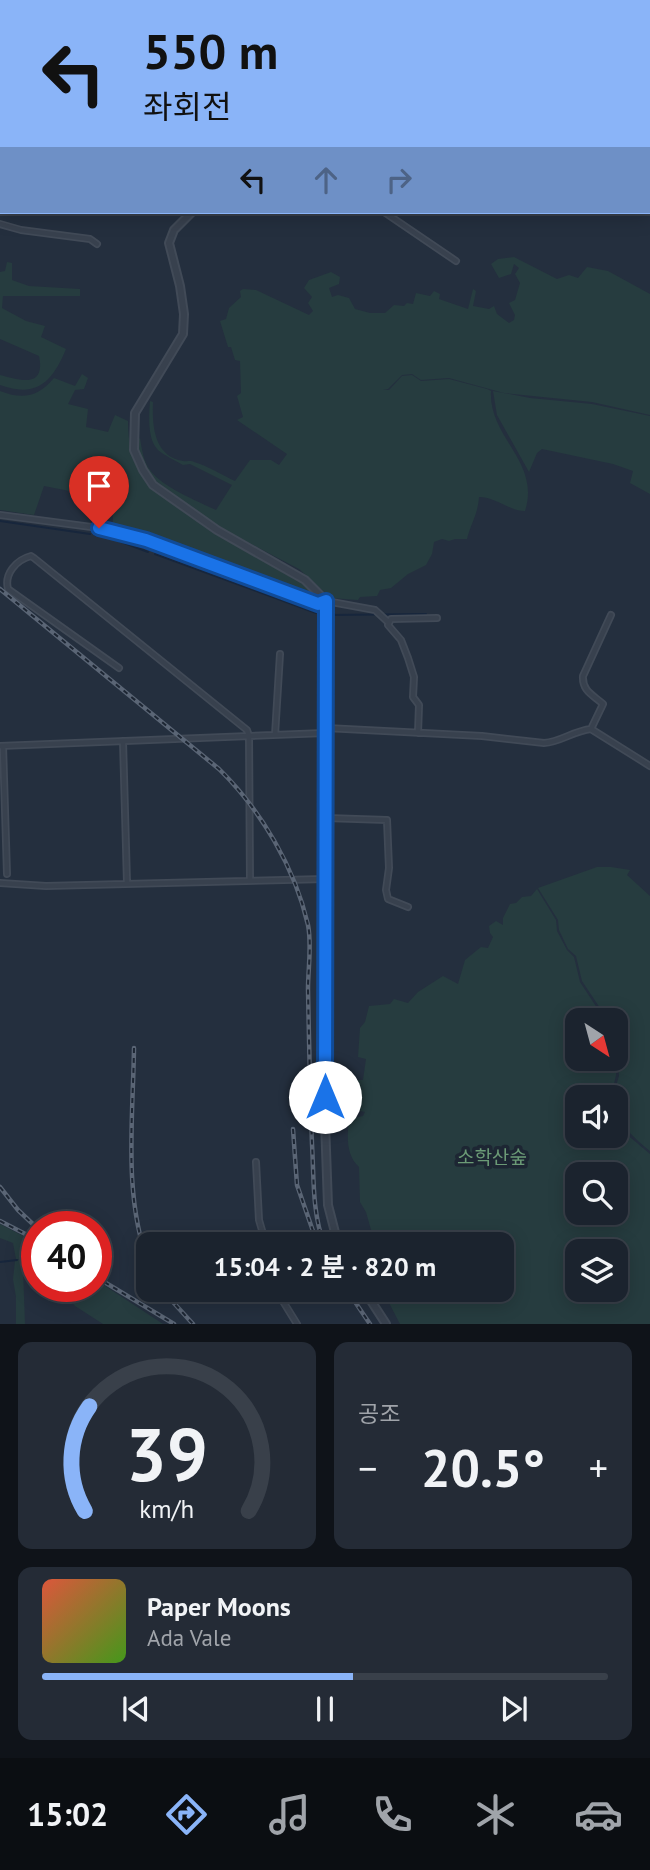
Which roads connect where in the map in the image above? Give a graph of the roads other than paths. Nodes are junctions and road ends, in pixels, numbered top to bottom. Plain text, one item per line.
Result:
1 (190, 214) edge
2 (387, 214) edge
3 (0, 224) edge
4 (97, 244) dead end
5 (456, 261) dead end
6 (0, 515) edge
7 (326, 601) junction
8 (611, 615) dead end
9 (437, 618) dead end
10 (388, 622) junction
11 (280, 654) dead end
12 (119, 668) dead end
13 (591, 729) junction
14 (325, 730) junction
15 (418, 733) junction
16 (275, 735) junction
17 (249, 736) junction
18 (123, 741) junction
19 (1, 746) edge
20 (650, 766) edge
21 (326, 818) junction
22 (7, 874) dead end
23 (325, 879) junction
24 (250, 881) junction
25 (0, 883) edge
26 (127, 884) junction
27 (408, 907) dead end
28 (256, 1162) dead end
29 (262, 1232) edge
30 (335, 1232) edge
31 (283, 1302) edge
32 (372, 1302) edge
33 (297, 1324) edge
34 (386, 1324) edge

1 - 7 street
2 - 5 street
3 - 4 street
6 - 7 street
7 - 10 street
7 - 14 street
8 - 13 street
9 - 10 street
10 - 15 street
11 - 16 street
12 - 17 street
13 - 15 street
13 - 20 street
14 - 15 street
14 - 16 street
14 - 21 street
16 - 17 street
17 - 18 street
17 - 24 street
18 - 19 street
18 - 26 street
19 - 22 street
21 - 23 street
21 - 27 street
23 - 24 street
23 - 30 street
24 - 26 street
25 - 26 street
28 - 29 street
31 - 33 street
32 - 34 street

